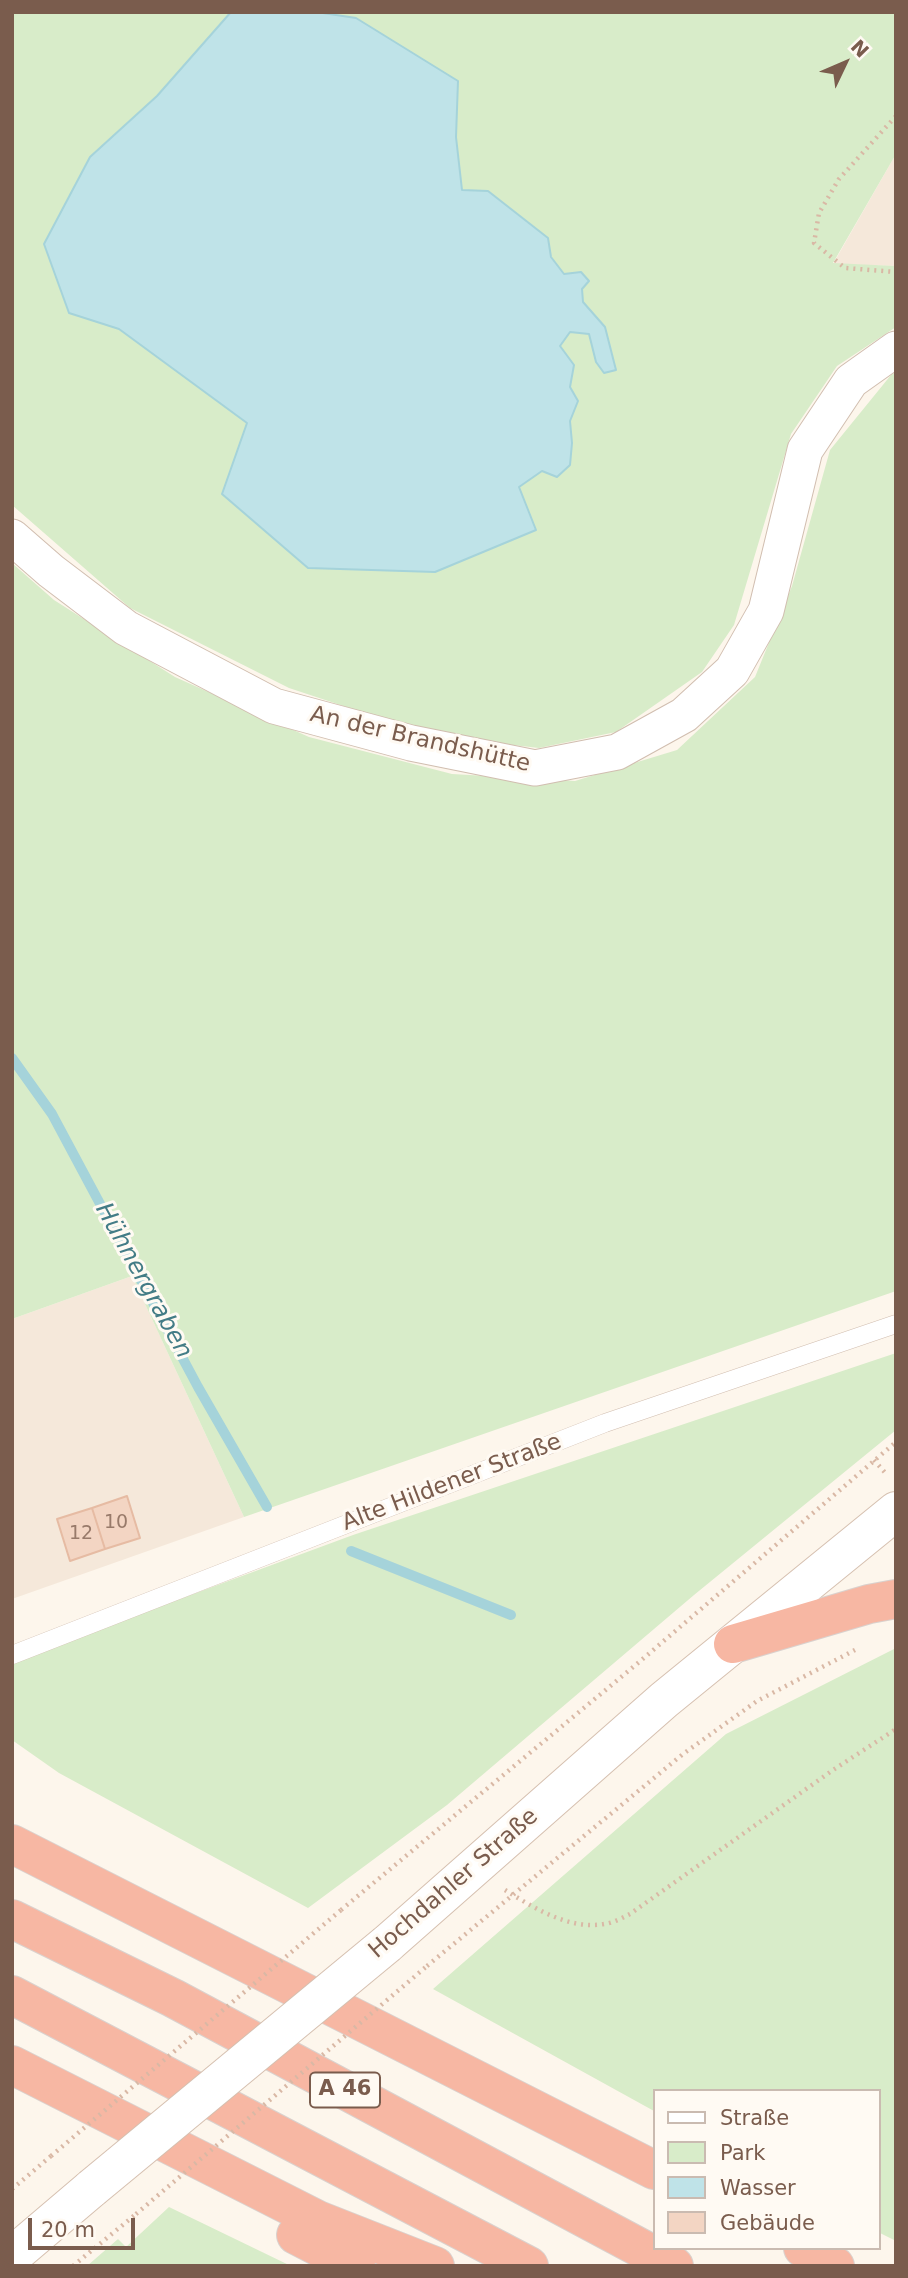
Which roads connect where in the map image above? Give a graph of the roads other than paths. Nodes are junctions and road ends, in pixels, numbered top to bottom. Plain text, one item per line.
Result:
1 (896, 349) edge
2 (12, 537) edge
3 (896, 1324) edge
4 (892, 1494) edge
5 (896, 1599) edge
6 (733, 1644) junction
7 (12, 1655) edge
8 (14, 1844) edge
9 (12, 1919) edge
10 (12, 1995) edge
11 (12, 2065) edge
12 (12, 2086) edge
13 (652, 2169) edge
14 (12, 2256) edge
15 (356, 2266) edge
16 (435, 2266) edge
17 (529, 2266) edge
18 (674, 2266) edge

1 - 2 street, An der Brandshütte
3 - 7 lane, Alte Hildener Straße
4 - 6 main road, Hochdahler Straße
5 - 6 highway
6 - 14 main road, Hochdahler Straße, bridge
8 - 13 highway
9 - 18 highway, A 46
10 - 17 highway
11 - 16 highway
12 - 15 highway

